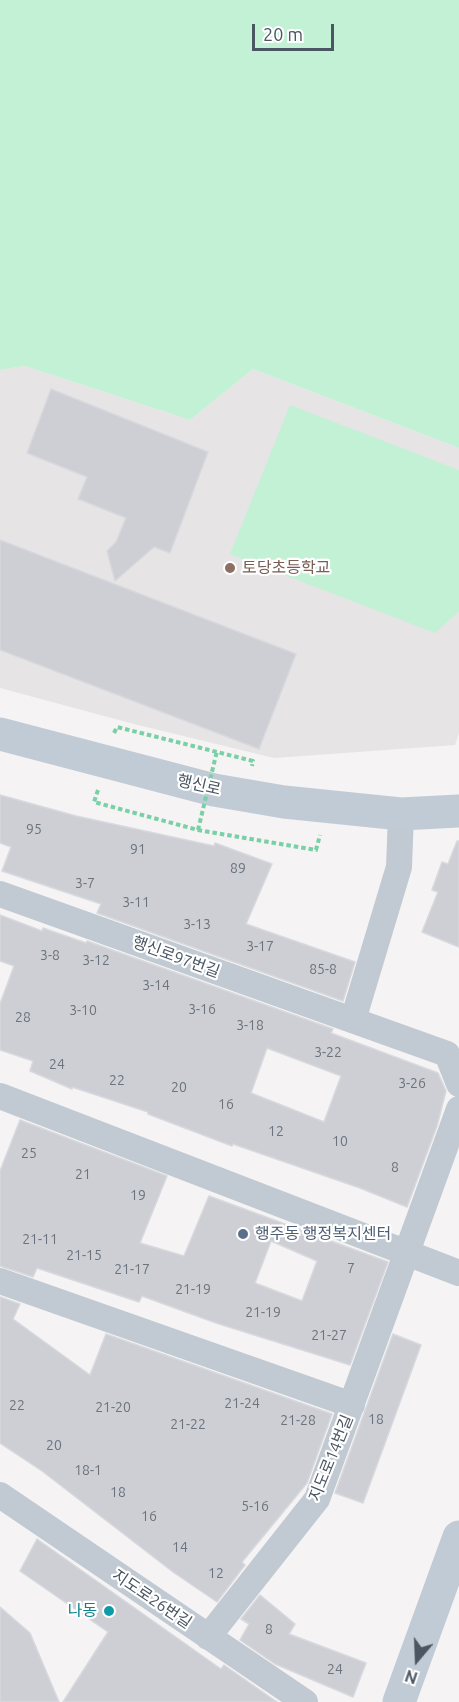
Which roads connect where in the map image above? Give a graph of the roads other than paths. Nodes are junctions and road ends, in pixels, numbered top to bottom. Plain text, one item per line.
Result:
1 (0, 734) edge
2 (459, 811) edge
3 (401, 814) junction
4 (0, 894) edge
5 (352, 1020) junction
6 (459, 1084) edge
7 (0, 1096) edge
8 (459, 1109) edge
9 (407, 1253) junction
10 (459, 1273) edge
11 (0, 1281) edge
12 (352, 1405) junction
13 (0, 1496) edge
14 (459, 1537) edge
15 (208, 1637) junction
16 (304, 1702) edge
17 (399, 1702) edge

1 - 3 main road, 행신로
2 - 3 main road, 행신로
3 - 5 street
4 - 5 street, 행신로97번길
5 - 6 street
7 - 9 street
8 - 9 street, 지도로14번길
9 - 10 street
9 - 12 street, 지도로14번길
11 - 12 street
12 - 15 street, 지도로14번길
13 - 15 street, 지도로26번길
14 - 17 main road
15 - 16 street, 지도로26번길

